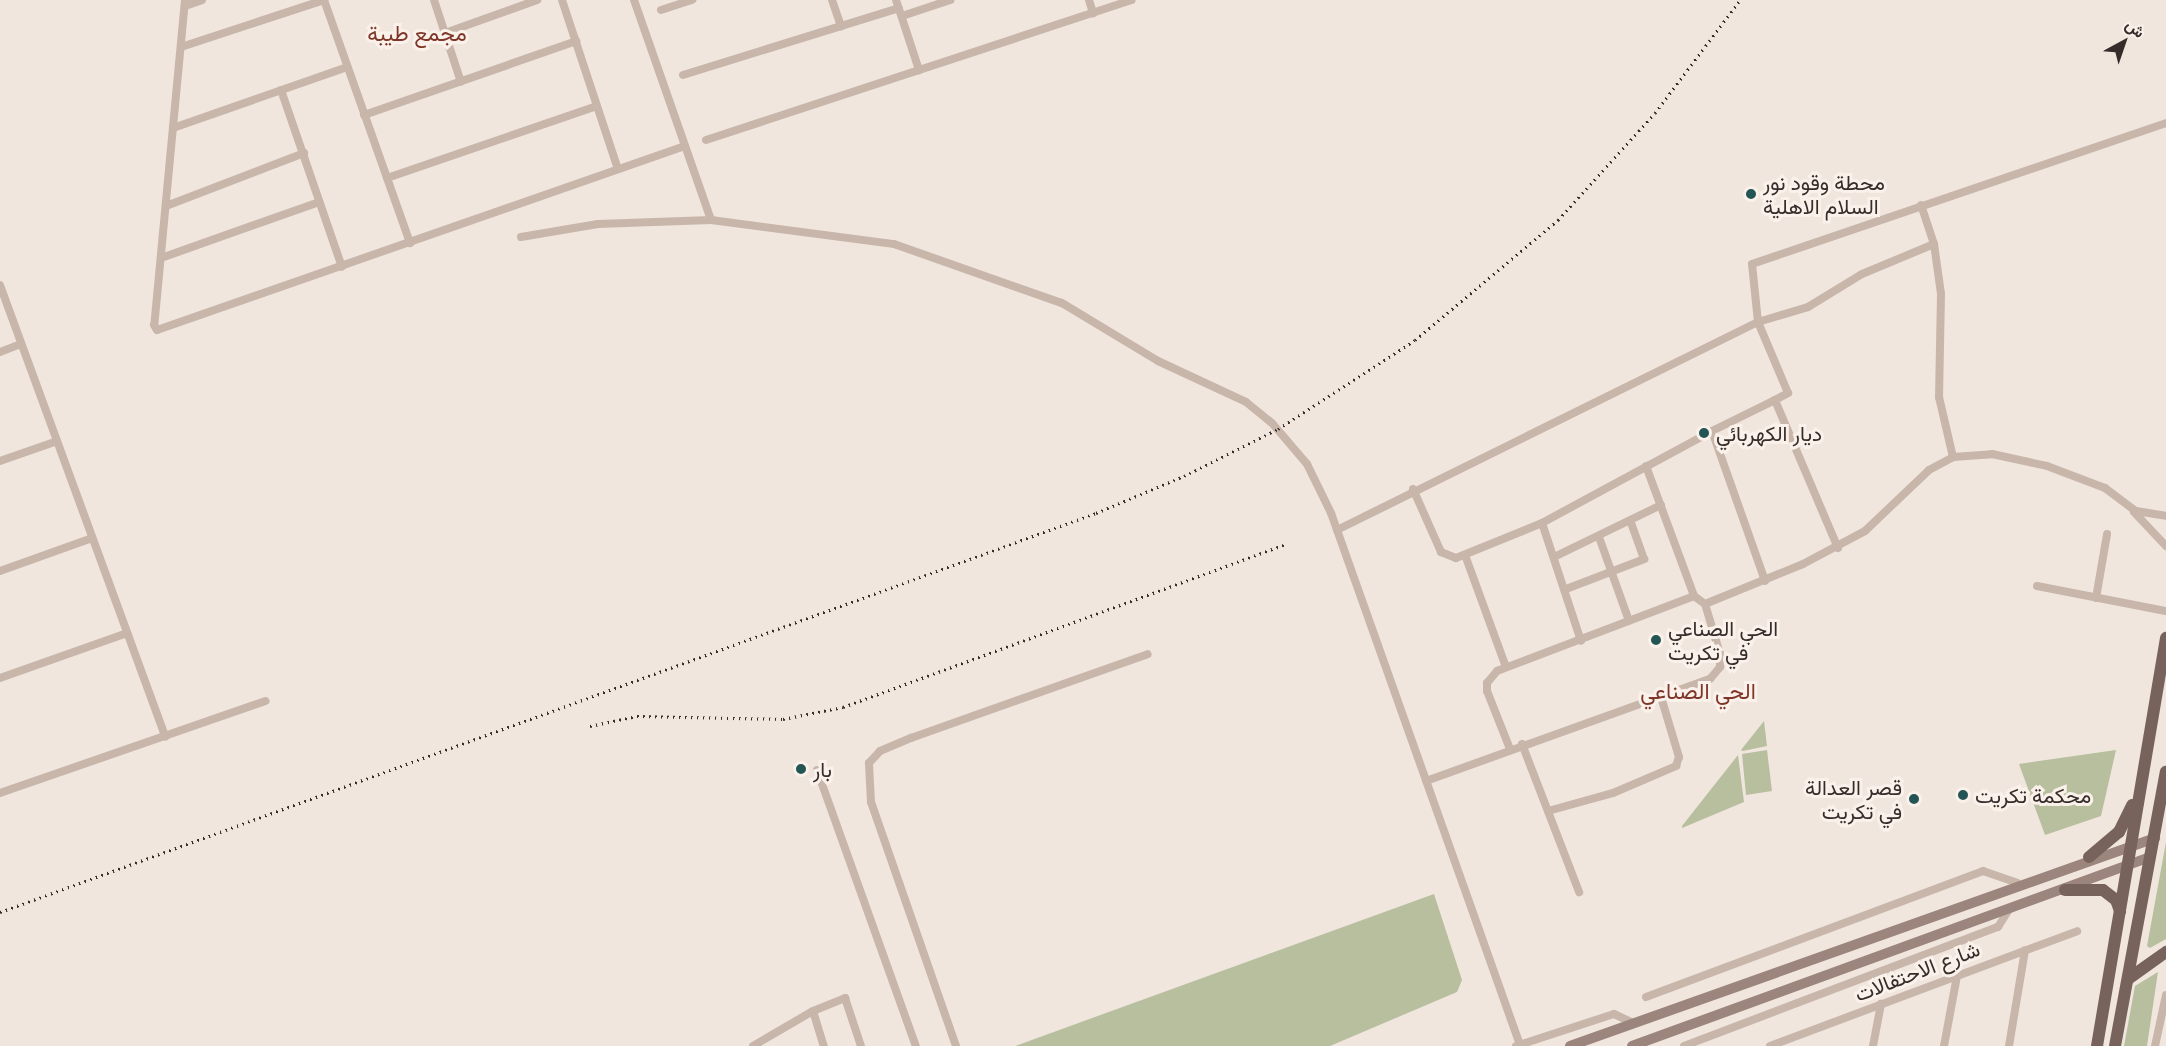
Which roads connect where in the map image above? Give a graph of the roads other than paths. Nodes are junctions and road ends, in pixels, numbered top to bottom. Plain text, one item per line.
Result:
1 (202, 0) edge
2 (434, 0) edge
3 (537, 0) edge
4 (562, 0) edge
5 (634, 0) edge
6 (692, 0) edge
7 (832, 0) edge
8 (950, 0) edge
9 (1089, 0) edge
10 (1132, 0) edge
11 (185, 3) edge
12 (898, 4) edge
13 (661, 10) dead end
14 (1093, 13) junction
15 (902, 16) junction
16 (841, 26) junction
17 (445, 33) junction
18 (576, 41) junction
19 (181, 47) junction
20 (347, 67) junction
21 (919, 70) junction
22 (682, 75) dead end
23 (461, 82) junction
24 (281, 90) junction
25 (597, 106) junction
26 (364, 115) junction
27 (2166, 123) edge
28 (174, 128) junction
29 (706, 140) dead end
30 (685, 146) junction
31 (304, 153) junction
32 (618, 170) junction
33 (387, 178) junction
34 (319, 202) junction
35 (1921, 205) junction
36 (166, 206) junction
37 (711, 220) junction
38 (521, 237) dead end
39 (410, 243) junction
40 (1934, 244) junction
41 (161, 258) junction
42 (342, 267) junction
43 (0, 285) edge
44 (1758, 322) junction
45 (21, 344) junction
46 (0, 352) edge
47 (1775, 400) junction
48 (1712, 431) junction
49 (57, 441) junction
50 (1953, 457) junction
51 (0, 461) edge
52 (1646, 466) junction
53 (1413, 489) junction
54 (1661, 505) junction
55 (2131, 508) junction
56 (2166, 516) edge
57 (1630, 520) junction
58 (1542, 523) junction
59 (1337, 530) junction
60 (2107, 534) dead end
61 (1599, 537) junction
62 (92, 538) junction
63 (2166, 546) edge
64 (1838, 548) junction
65 (1465, 555) junction
66 (1554, 557) junction
67 (1612, 570) junction
68 (0, 571) edge
69 (1766, 582) junction
70 (2037, 586) dead end
71 (1566, 589) junction
72 (1694, 596) junction
73 (2096, 598) junction
74 (1705, 603) junction
75 (2166, 611) edge
76 (1629, 621) junction
77 (127, 633) junction
78 (2166, 638) edge
79 (1581, 641) junction
80 (1148, 654) dead end
81 (1506, 667) junction
82 (0, 678) edge
83 (1661, 697) junction
84 (265, 701) dead end
85 (165, 737) junction
86 (1522, 744) junction
87 (1510, 749) junction
88 (817, 770) dead end
89 (2166, 772) edge
90 (2142, 779) junction
91 (1426, 781) junction
92 (0, 793) edge
93 (1548, 812) junction
94 (2155, 838) junction
95 (2131, 845) junction
96 (2089, 857) junction
97 (2150, 857) junction
98 (2128, 865) junction
99 (2017, 883) junction
100 (2065, 890) junction
101 (1579, 892) dead end
102 (2008, 911) junction
103 (2121, 913) junction
104 (2076, 931) dead end
105 (2025, 950) junction
106 (2166, 952) edge
107 (1956, 976) junction
108 (2128, 979) junction
109 (1707, 994) junction
110 (1646, 997) dead end
111 (2165, 1001) edge
112 (1881, 1004) junction
113 (813, 1011) junction
114 (1714, 1015) junction
115 (1633, 1023) junction
116 (1789, 1042) edge
117 (1518, 1045) edge
118 (753, 1046) edge
119 (824, 1046) edge
120 (861, 1046) edge
121 (916, 1046) edge
122 (956, 1046) edge
123 (1570, 1046) edge
124 (1632, 1046) edge
125 (1684, 1046) edge
126 (1770, 1046) edge
127 (1873, 1046) edge
128 (1944, 1046) edge
129 (2009, 1046) edge
130 (2097, 1046) edge
131 (2115, 1046) edge
132 (2155, 1046) edge

1 - 11 street
2 - 17 street
3 - 17 street
4 - 18 street
5 - 30 street
6 - 13 street
7 - 16 street
8 - 15 street
9 - 14 street
10 - 14 street
11 - 19 street
12 - 15 street
12 - 16 street
14 - 21 street
15 - 21 street
16 - 22 street
17 - 23 street
18 - 23 street
18 - 25 street
19 - 20 street
19 - 28 street
20 - 24 street
20 - 26 street
21 - 29 street
23 - 26 street
24 - 28 street
24 - 31 street
25 - 32 street
25 - 33 street
26 - 33 street
27 - 35 street
28 - 36 street
30 - 32 street
30 - 37 street
31 - 34 street
31 - 36 street
32 - 39 street
33 - 39 street
34 - 41 street
34 - 42 street
35 - 40 street
35 - 44 street
36 - 41 street
37 - 38 street
37 - 59 street
39 - 42 street
40 - 44 street
40 - 50 street
41 - 42 street
43 - 45 street
44 - 47 street
44 - 53 street
45 - 46 street
45 - 49 street
47 - 48 street
47 - 64 street
48 - 52 street
48 - 69 street
49 - 51 street
49 - 62 street
50 - 55 street
50 - 64 street
52 - 54 street
52 - 58 street
53 - 59 street
53 - 65 street
54 - 57 street
54 - 72 street
55 - 56 street
55 - 63 street
57 - 61 street
57 - 67 street
58 - 65 street
58 - 66 street
59 - 91 street
60 - 73 street
61 - 66 street
61 - 67 street
62 - 68 street
62 - 77 street
64 - 69 street
65 - 81 street
66 - 71 street
67 - 71 street
67 - 76 street
69 - 74 street
70 - 73 street
71 - 79 street
72 - 74 street
72 - 76 street
73 - 75 street
74 - 83 street
76 - 79 street
77 - 82 street
77 - 85 street
78 - 90 main road
79 - 81 street
80 - 122 street
81 - 87 street
83 - 86 street
83 - 93 street
84 - 85 street
85 - 92 street
86 - 87 street
86 - 93 street
87 - 91 street
88 - 121 street
89 - 94 main road
90 - 95 main road
90 - 96 main road
91 - 117 street
93 - 101 street
94 - 95 main road
94 - 97 main road
95 - 96 main road
95 - 98 main road
96 - 99 main road
97 - 98 main road
97 - 108 main road
98 - 100 main road
98 - 103 main road
99 - 109 main road
99 - 110 street
100 - 102 main road
100 - 103 main road
102 - 114 main road
102 - 125 street
103 - 130 main road
104 - 105 street, شارع الاحتفالات
105 - 107 street, شارع الاحتفالات
105 - 129 street
106 - 108 main road
107 - 112 street, شارع الاحتفالات
107 - 128 street
108 - 131 main road
109 - 114 main road
109 - 115 main road
111 - 132 street
112 - 116 street, شارع الاحتفالات
112 - 127 street
113 - 118 street
113 - 119 street
113 - 120 street
114 - 124 main road
115 - 117 street
115 - 123 main road
116 - 126 street, شارع الاحتفالات

